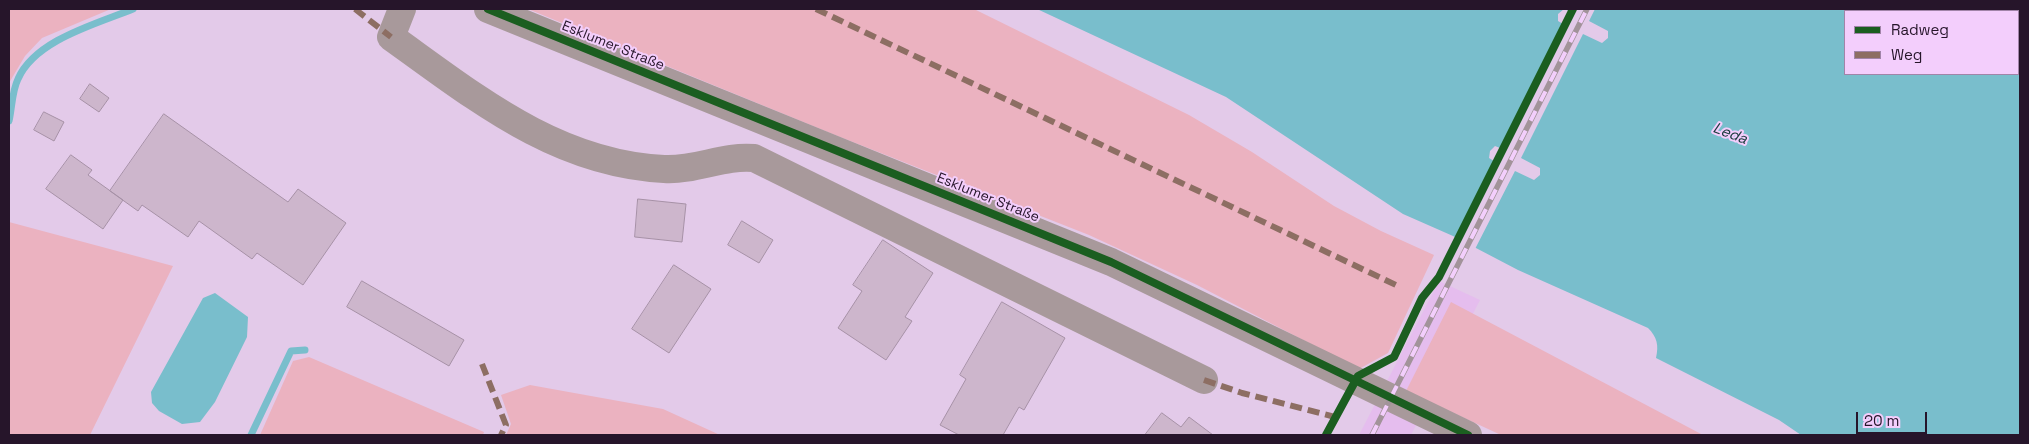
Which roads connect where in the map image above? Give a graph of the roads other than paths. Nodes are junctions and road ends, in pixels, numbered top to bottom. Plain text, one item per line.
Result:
1 (402, 9) edge
2 (488, 9) edge
3 (1204, 380) dead end
4 (1468, 435) edge

1 - 3 street
2 - 4 street, Esklumer Straße

